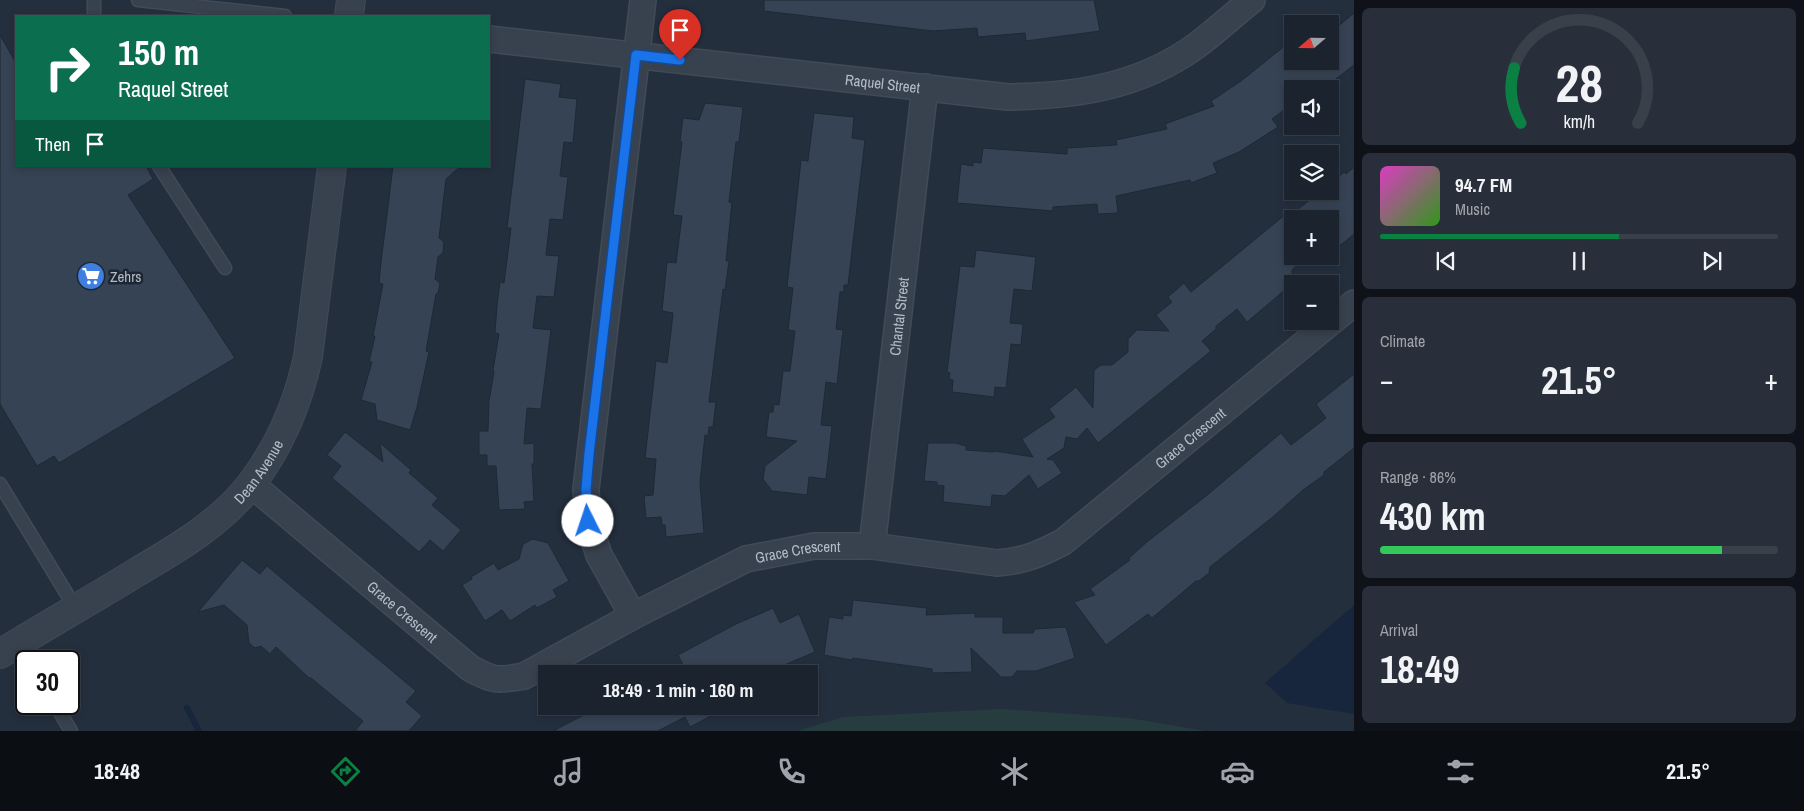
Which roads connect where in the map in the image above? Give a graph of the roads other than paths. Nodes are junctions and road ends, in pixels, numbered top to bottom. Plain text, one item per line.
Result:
1 (94, 0) edge
2 (138, 0) edge
3 (351, 0) edge
4 (643, 0) edge
5 (1252, 0) edge
6 (94, 15) edge
7 (276, 15) edge
8 (349, 15) edge
9 (490, 39) edge
10 (636, 55) junction
11 (925, 87) junction
12 (160, 167) edge
13 (332, 167) edge
14 (225, 268) dead end
15 (1354, 303) edge
16 (0, 484) edge
17 (251, 484) junction
18 (872, 546) junction
19 (76, 609) junction
20 (633, 616) junction
21 (20, 650) edge
22 (62, 715) edge
23 (71, 731) edge

1 - 6 lane
2 - 7 lane
3 - 8 street
4 - 10 street
5 - 11 street, Raquel Street
9 - 10 street, Raquel Street
10 - 11 street, Raquel Street
10 - 20 street
11 - 18 street, Chantal Street
12 - 14 lane
13 - 17 street, Dean Avenue
15 - 18 street, Grace Crescent
16 - 19 lane
17 - 19 street, Dean Avenue
17 - 20 street, Grace Crescent
18 - 20 street, Grace Crescent
19 - 21 street, Dean Avenue
22 - 23 lane

